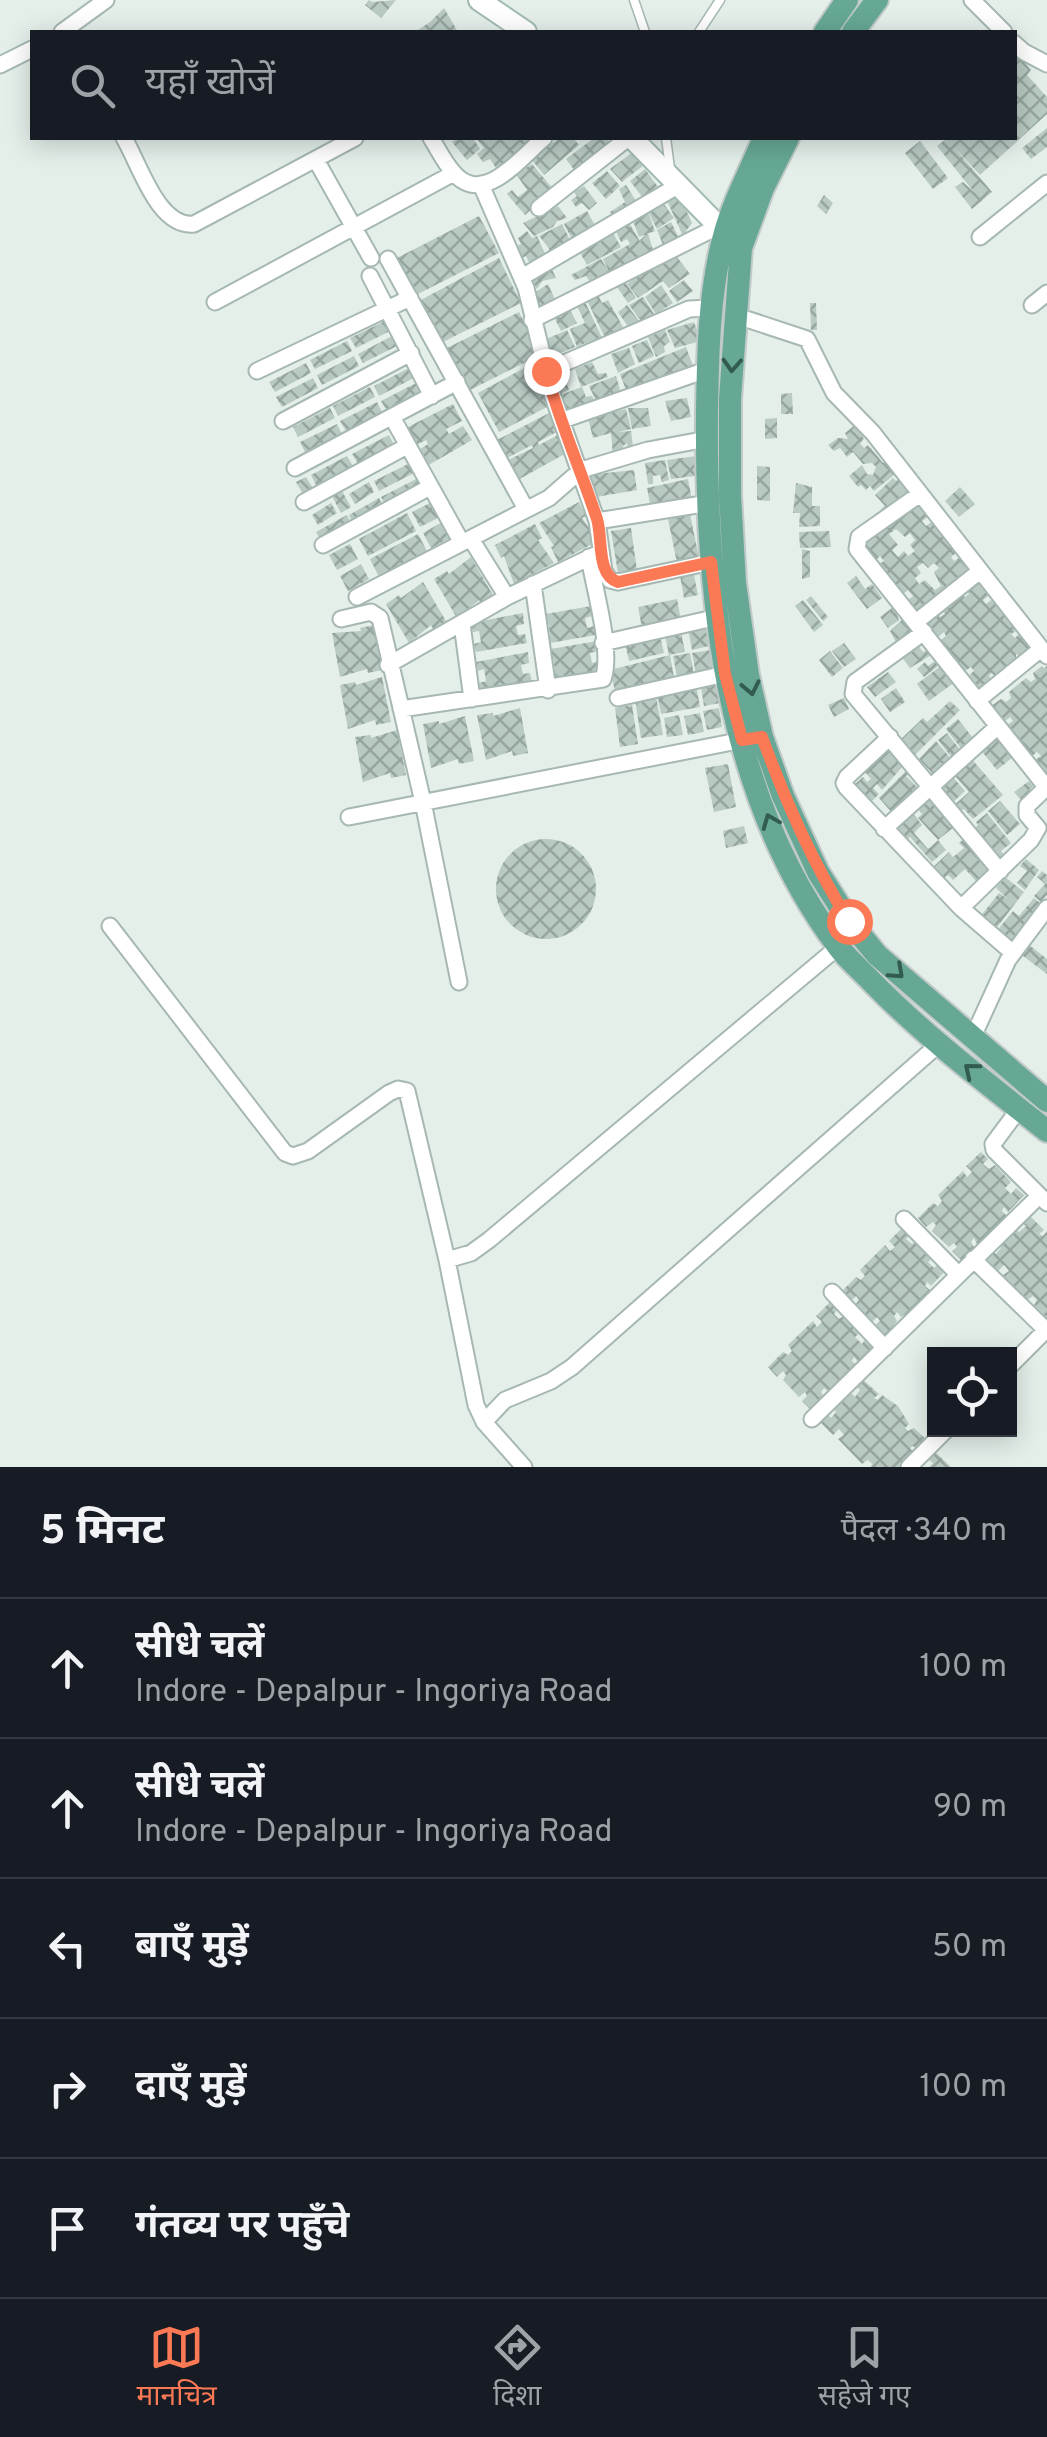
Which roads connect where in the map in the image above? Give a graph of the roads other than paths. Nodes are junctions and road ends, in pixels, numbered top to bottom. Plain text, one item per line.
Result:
1 (106, 0) edge
2 (479, 0) edge
3 (634, 0) edge
4 (720, 0) edge
5 (847, 0) edge
6 (877, 0) edge
7 (972, 0) edge
8 (68, 30) edge
9 (523, 30) edge
10 (645, 30) edge
11 (699, 30) edge
12 (826, 30) edge
13 (854, 30) edge
14 (1002, 30) edge
15 (1017, 46) edge
16 (30, 51) edge
17 (1047, 64) edge
18 (0, 65) edge
19 (125, 140) edge
20 (351, 140) edge
21 (432, 140) edge
22 (542, 140) edge
23 (627, 140) edge
24 (632, 140) edge
25 (666, 140) edge
26 (763, 140) edge
27 (787, 140) edge
28 (316, 160) junction
29 (454, 173) junction
30 (675, 182) junction
31 (1047, 183) edge
32 (482, 186) junction
33 (540, 208) dead end
34 (353, 228) junction
35 (727, 237) junction
36 (980, 238) dead end
37 (370, 276) dead end
38 (522, 277) junction
39 (1047, 292) edge
40 (410, 298) junction
41 (215, 302) dead end
42 (1032, 304) dead end
43 (389, 308) junction
44 (711, 308) junction
45 (734, 315) junction
46 (532, 320) junction
47 (411, 354) junction
48 (709, 369) junction
49 (256, 371) dead end
50 (546, 371) junction
51 (457, 382) junction
52 (432, 396) junction
53 (392, 416) junction
54 (563, 420) junction
55 (283, 421) dead end
56 (707, 439) junction
57 (408, 446) junction
58 (295, 468) dead end
59 (582, 470) junction
60 (430, 487) junction
61 (920, 494) junction
62 (304, 502) dead end
63 (709, 503) junction
64 (526, 509) junction
65 (597, 521) junction
66 (467, 541) junction
67 (323, 545) dead end
68 (596, 554) junction
69 (711, 562) junction
70 (980, 572) junction
71 (533, 584) junction
72 (356, 597) dead end
73 (506, 598) junction
74 (718, 617) junction
75 (341, 619) dead end
76 (462, 624) junction
77 (920, 627) junction
78 (603, 643) junction
79 (1044, 653) edge
80 (388, 664) junction
81 (725, 674) junction
82 (548, 690) junction
83 (618, 698) dead end
84 (472, 699) junction
85 (977, 702) junction
86 (401, 710) junction
87 (997, 727) junction
88 (890, 737) junction
89 (752, 739) junction
90 (930, 787) junction
91 (1047, 787) edge
92 (423, 802) junction
93 (350, 817) dead end
94 (884, 829) junction
95 (1000, 872) junction
96 (962, 908) junction
97 (1046, 912) edge
98 (110, 926) dead end
99 (838, 947) junction
100 (1013, 953) junction
101 (459, 982) dead end
102 (972, 1039) junction
103 (938, 1044) junction
104 (1047, 1101) edge
105 (1019, 1109) junction
106 (1047, 1131) edge
107 (1043, 1199) edge
108 (904, 1220) dead end
109 (972, 1258) junction
110 (447, 1260) junction
111 (957, 1273) junction
112 (832, 1292) dead end
113 (1047, 1330) edge
114 (885, 1348) junction
115 (1017, 1359) edge
116 (812, 1419) dead end
117 (484, 1422) junction
118 (939, 1437) edge
119 (524, 1467) edge
120 (909, 1467) edge

1 - 8 street
2 - 9 street
3 - 10 lane
4 - 11 lane
5 - 12 main road
6 - 13 main road
7 - 14 street
15 - 17 street
16 - 18 street
19 - 28 street
20 - 28 street
21 - 29 street
22 - 32 street
23 - 33 street
24 - 30 street
25 - 30 lane
26 - 35 main road
27 - 35 main road
28 - 34 street
29 - 32 street
29 - 34 street
30 - 35 street
30 - 38 street
31 - 36 street
32 - 38 street
34 - 40 street
34 - 41 street
35 - 44 main road
35 - 45 main road
35 - 46 street
37 - 43 street
38 - 46 street
39 - 42 street
40 - 43 street
40 - 51 street
43 - 47 street
43 - 49 street
44 - 48 main road
44 - 50 street
45 - 61 street
45 -> 89 main road
46 - 50 street
47 - 52 street
47 - 55 street
48 - 54 street
48 - 56 main road
50 - 54 street
51 - 52 street
51 - 64 street
52 - 53 street
53 - 57 street
53 - 58 street
54 - 59 street
56 - 59 street
56 - 63 main road
57 - 60 street
57 - 62 street
59 - 64 street
59 - 65 street
60 - 66 street
60 - 67 street
61 - 70 street
61 - 77 street
63 - 65 street
63 - 69 main road
64 - 66 street
65 - 68 street
66 - 72 street
66 - 73 street
68 - 69 street
68 - 71 street
68 - 78 street
69 - 74 main road
70 - 77 street
70 - 79 street
71 - 73 street
71 - 82 street
73 - 76 street
74 - 78 street
74 - 81 main road
75 - 80 street
76 - 80 street
76 - 84 street
77 - 85 street
77 - 88 street
78 - 82 street
79 - 85 street
80 - 86 street
81 - 83 street
81 - 89 main road
82 - 84 street
84 - 86 street
85 - 87 street
86 - 92 street
87 - 90 street
87 - 91 street
88 - 90 street
88 - 94 street
89 - 92 street
99 -> 89 main road
89 -> 102 main road
90 - 94 street
90 - 95 street
91 - 95 street
92 - 93 street
92 - 101 street
94 - 96 street
95 - 96 street
96 - 100 street
97 - 100 street
98 - 110 street
99 - 103 main road
99 - 110 street
100 - 102 street
102 - 104 main road
105 -> 103 main road
103 - 117 street
105 - 106 main road
105 - 107 street
107 - 109 street
108 - 111 street
109 - 111 street
109 - 113 street
110 - 117 street
111 - 114 street
112 - 114 street
113 - 115 street
114 - 116 street
117 - 119 street
118 - 120 street

